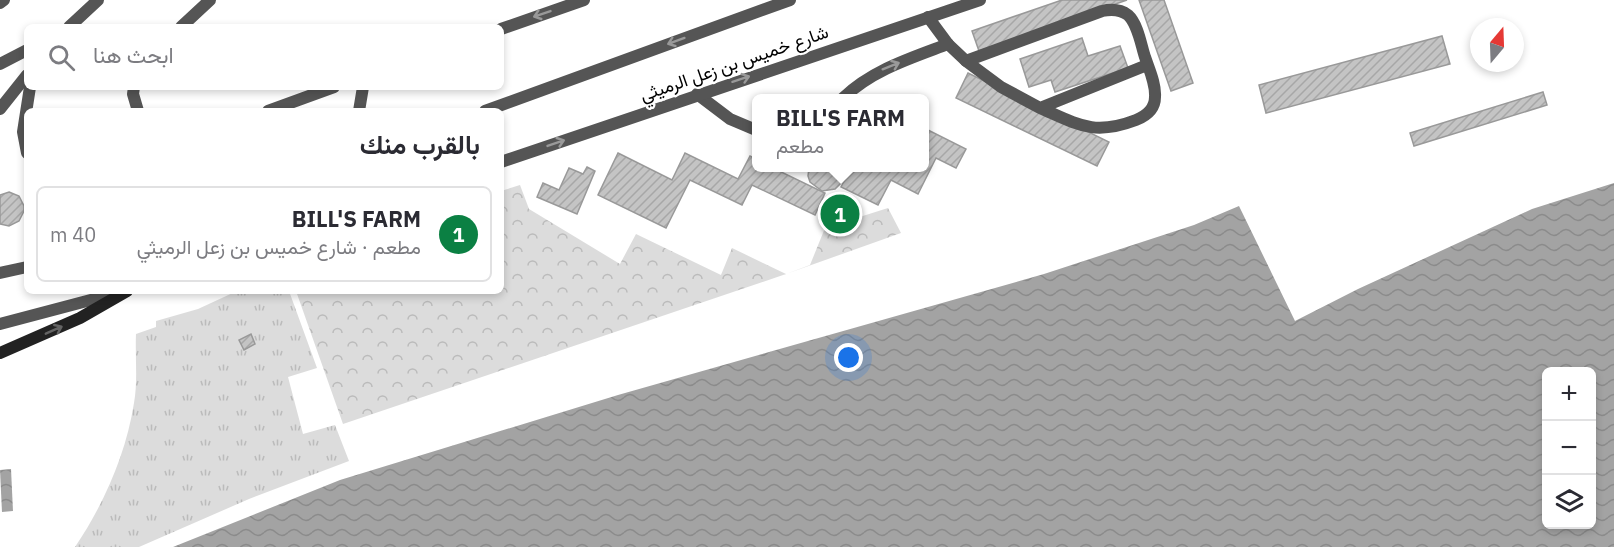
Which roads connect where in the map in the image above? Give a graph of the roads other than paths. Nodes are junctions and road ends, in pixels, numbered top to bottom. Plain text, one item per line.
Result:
1 (4, 0) edge
2 (98, 0) edge
3 (210, 0) edge
4 (584, 0) edge
5 (790, 0) edge
6 (980, 0) edge
7 (0, 3) edge
8 (928, 17) junction
9 (71, 24) edge
10 (184, 24) edge
11 (504, 28) edge
12 (948, 44) junction
13 (24, 52) edge
14 (966, 61) junction
15 (0, 64) edge
16 (1147, 65) junction
17 (24, 79) edge
18 (30, 90) edge
19 (134, 90) edge
20 (326, 90) edge
21 (362, 90) edge
22 (697, 94) junction
23 (849, 94) edge
24 (27, 108) edge
25 (137, 108) edge
26 (276, 108) edge
27 (359, 108) edge
28 (493, 108) edge
29 (1040, 108) junction
30 (0, 109) edge
31 (752, 128) edge
32 (504, 161) edge
33 (24, 268) edge
34 (0, 273) edge
35 (115, 294) edge
36 (121, 294) edge
37 (0, 324) edge
38 (0, 353) edge

1 - 7 street
2 - 9 street
3 - 10 street
4 -> 11 street
5 -> 28 street
6 - 8 street, شارع خميس بن زعل الرميثي
8 - 12 street
22 -> 8 street, شارع خميس بن زعل الرميثي
12 - 14 street
23 -> 12 street
13 - 15 street
14 - 16 street
14 - 29 street
16 - 29 street
16 - 29 street
17 - 30 street
18 - 24 street
19 - 25 street
20 - 26 street
21 - 27 street
22 - 31 street
32 -> 22 street, شارع خميس بن زعل الرميثي
33 - 34 street
35 - 37 street
38 -> 36 street

